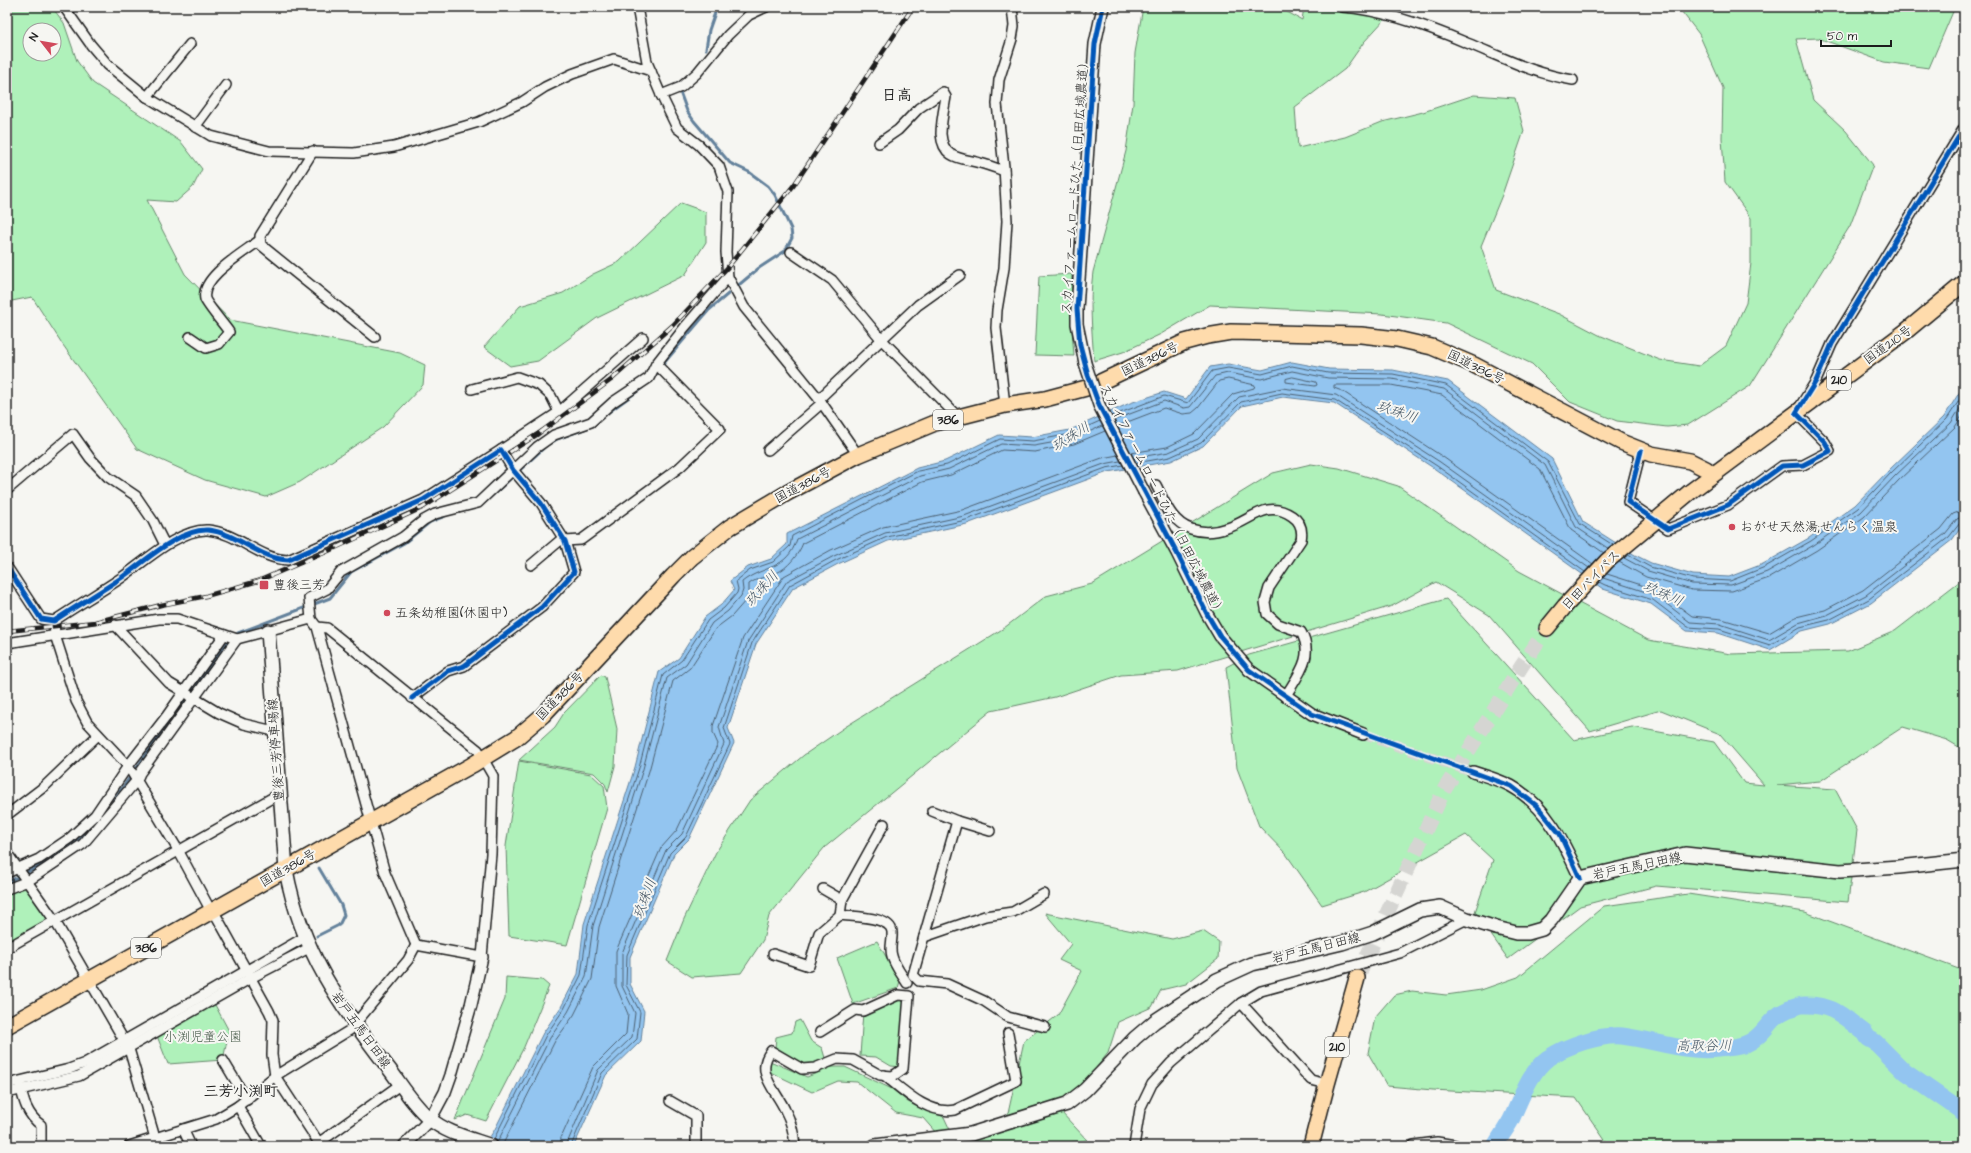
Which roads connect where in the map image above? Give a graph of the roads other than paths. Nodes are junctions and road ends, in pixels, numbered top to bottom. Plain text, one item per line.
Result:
1 (64, 7) edge
2 (636, 7) edge
3 (766, 7) edge
4 (1012, 7) edge
5 (1103, 7) edge
6 (1342, 7) edge
7 (190, 44) dead end
8 (651, 71) junction
9 (1573, 80) dead end
10 (226, 85) dead end
11 (661, 95) junction
12 (147, 97) junction
13 (195, 127) junction
14 (1964, 128) edge
15 (879, 142) dead end
16 (313, 151) junction
17 (1004, 171) junction
18 (260, 240) junction
19 (791, 252) dead end
20 (960, 275) dead end
21 (730, 280) junction
22 (1964, 283) edge
23 (190, 337) dead end
24 (375, 337) dead end
25 (643, 338) dead end
26 (881, 339) junction
27 (659, 368) junction
28 (472, 389) dead end
29 (820, 401) junction
30 (1005, 405) junction
31 (559, 412) junction
32 (1796, 413) junction
33 (958, 417) junction
34 (501, 450) junction
35 (768, 450) dead end
36 (1641, 451) junction
37 (858, 455) junction
38 (516, 473) junction
39 (1712, 474) junction
40 (1156, 485) dead end
41 (7, 490) edge
42 (564, 540) junction
43 (166, 545) junction
44 (531, 565) dead end
45 (7, 566) edge
46 (311, 619) junction
47 (54, 621) junction
48 (115, 625) junction
49 (317, 627) junction
50 (1547, 628) tunnel mouth
51 (268, 631) junction
52 (55, 635) junction
53 (224, 635) junction
54 (238, 639) junction
55 (7, 643) edge
56 (183, 691) junction
57 (195, 697) junction
58 (1286, 697) junction
59 (412, 698) junction
60 (274, 731) junction
61 (1363, 734) tunnel mouth
62 (98, 735) junction
63 (484, 758) junction
64 (128, 766) junction
65 (1474, 772) tunnel mouth
66 (137, 780) junction
67 (279, 794) junction
68 (932, 811) dead end
69 (7, 815) edge
70 (957, 821) junction
71 (371, 822) junction
72 (884, 824) dead end
73 (990, 831) dead end
74 (178, 850) junction
75 (7, 853) edge
76 (1964, 860) edge
77 (18, 869) junction
78 (286, 870) junction
79 (7, 873) edge
80 (1580, 878) junction
81 (28, 881) junction
82 (7, 889) edge
83 (823, 889) dead end
84 (1044, 894) dead end
85 (842, 900) junction
86 (212, 911) junction
87 (840, 915) junction
88 (1467, 919) junction
89 (55, 921) junction
90 (924, 937) junction
91 (307, 943) junction
92 (416, 946) junction
93 (7, 948) edge
94 (773, 954) dead end
95 (482, 957) junction
96 (249, 974) junction
97 (913, 975) junction
98 (1357, 978) tunnel mouth
99 (89, 979) junction
100 (907, 983) junction
101 (902, 996) junction
102 (1241, 1003) junction
103 (355, 1024) junction
104 (7, 1026) edge
105 (1045, 1027) dead end
106 (820, 1032) dead end
107 (1008, 1033) dead end
108 (124, 1040) junction
109 (129, 1049) junction
110 (223, 1060) dead end
111 (275, 1076) junction
112 (884, 1076) junction
113 (7, 1084) edge
114 (401, 1084) junction
115 (1327, 1084) junction
116 (20, 1085) junction
117 (7, 1093) edge
118 (246, 1100) junction
119 (670, 1101) dead end
120 (238, 1106) junction
121 (430, 1120) junction
122 (183, 1129) junction
123 (155, 1138) junction
124 (321, 1144) edge
125 (41, 1146) edge
126 (129, 1146) edge
127 (191, 1146) edge
128 (261, 1146) edge
129 (404, 1146) edge
130 (491, 1146) edge
131 (696, 1146) edge
132 (795, 1146) edge
133 (875, 1146) edge
134 (1134, 1146) edge
135 (1311, 1146) edge
136 (1414, 1146) edge
137 (1455, 1146) edge

1 - 12 street
2 - 8 street
3 - 11 street
4 - 17 street
5 - 58 street, スカイファームロードひた（日田広域農道）, bridge
6 - 9 street
7 - 12 street
8 - 11 street
8 - 16 street
10 - 13 street
11 - 21 street
12 - 13 street
13 - 16 street
14 - 32 street
15 - 17 street
16 - 18 street
17 - 30 street
18 - 23 street
18 - 24 street
19 - 26 street
20 - 26 street
21 - 27 street
21 - 29 street
22 - 32 highway, 国道210号 / 210
25 - 31 street
26 - 29 street
26 - 33 street
27 - 38 street
27 - 42 street
28 - 31 street
29 - 35 street
29 - 37 street
30 - 33 highway, 国道386号 / 386
30 - 36 highway, 国道386号 / 386
31 - 34 street
32 - 36 street
32 - 39 highway, 国道210号 / 210
33 - 37 highway, 国道386号 / 386
34 - 38 street
34 - 43 street
36 - 39 highway, 国道386号 / 386
37 - 63 highway, 国道386号 / 386
38 - 42 street
38 - 46 street
39 - 50 highway, 日田バイパス / 210, bridge
40 - 58 street
41 - 43 street
42 - 44 street
42 - 59 street
43 - 47 street
45 - 47 street
46 - 49 street
46 - 51 street
47 - 52 street
48 - 52 street
48 - 53 street
48 - 56 street
49 - 59 street
49 - 71 street
51 - 54 street
51 - 60 main road, 豊後三芳停車場線
52 - 55 street
52 - 62 street
53 - 54 street
53 - 56 street
54 - 57 street
56 - 57 street
56 - 64 street
57 - 60 street
57 - 66 street
58 - 61 street, スカイファームロードひた（日田広域農道）
59 - 63 street
60 - 67 main road, 豊後三芳停車場線
62 - 64 street
62 - 69 street
63 - 71 highway, 国道386号 / 386
63 - 95 street
64 - 66 street
64 - 77 street
65 - 80 street
66 - 74 street
66 - 81 street
67 - 74 street
67 - 78 main road, 豊後三芳停車場線
68 - 70 street
70 - 73 street
70 - 90 street
71 - 78 highway, 国道386号 / 386
71 - 92 street
72 - 85 street
74 - 86 street
74 - 89 street
75 - 77 street
76 - 80 main road, 岩戸五馬日田線
77 - 79 street
77 - 81 street
78 - 86 highway, 国道386号 / 386
78 - 91 main road, 岩戸五馬日田線
80 - 88 main road, 岩戸五馬日田線
81 - 82 street
81 - 89 street
83 - 85 street
84 - 90 street
85 - 87 street
86 - 96 street
86 - 99 highway, 国道386号 / 386
87 - 94 street
87 - 100 street
88 - 102 street
88 - 133 main road, 岩戸五馬日田線
89 - 93 street
89 - 99 street
90 - 97 street
91 - 96 street
91 - 103 main road, 岩戸五馬日田線
92 - 95 street
92 - 103 street
95 - 121 street
96 - 108 street
96 - 109 street
96 - 111 street
97 - 100 street
97 - 105 street
98 - 115 highway, 210
99 - 104 highway, 国道386号 / 386
99 - 108 street
100 - 101 street
101 - 106 street
101 - 112 street
102 - 115 street
102 - 134 street
103 - 111 street
103 - 114 main road, 岩戸五馬日田線
107 - 112 street
108 - 109 street
108 - 116 street
109 - 116 street
109 - 123 street
110 - 118 street
111 - 118 street
111 - 124 street
112 - 132 street
113 - 116 street
114 - 121 main road, 岩戸五馬日田線
114 - 124 street
115 - 135 highway, 210
116 - 117 street
116 - 125 street
118 - 120 street
119 - 131 street
120 - 122 street
120 - 128 street
121 - 129 street
121 - 130 main road, 岩戸五馬日田線
122 - 123 street
122 - 127 street
123 - 126 street
136 - 137 street

